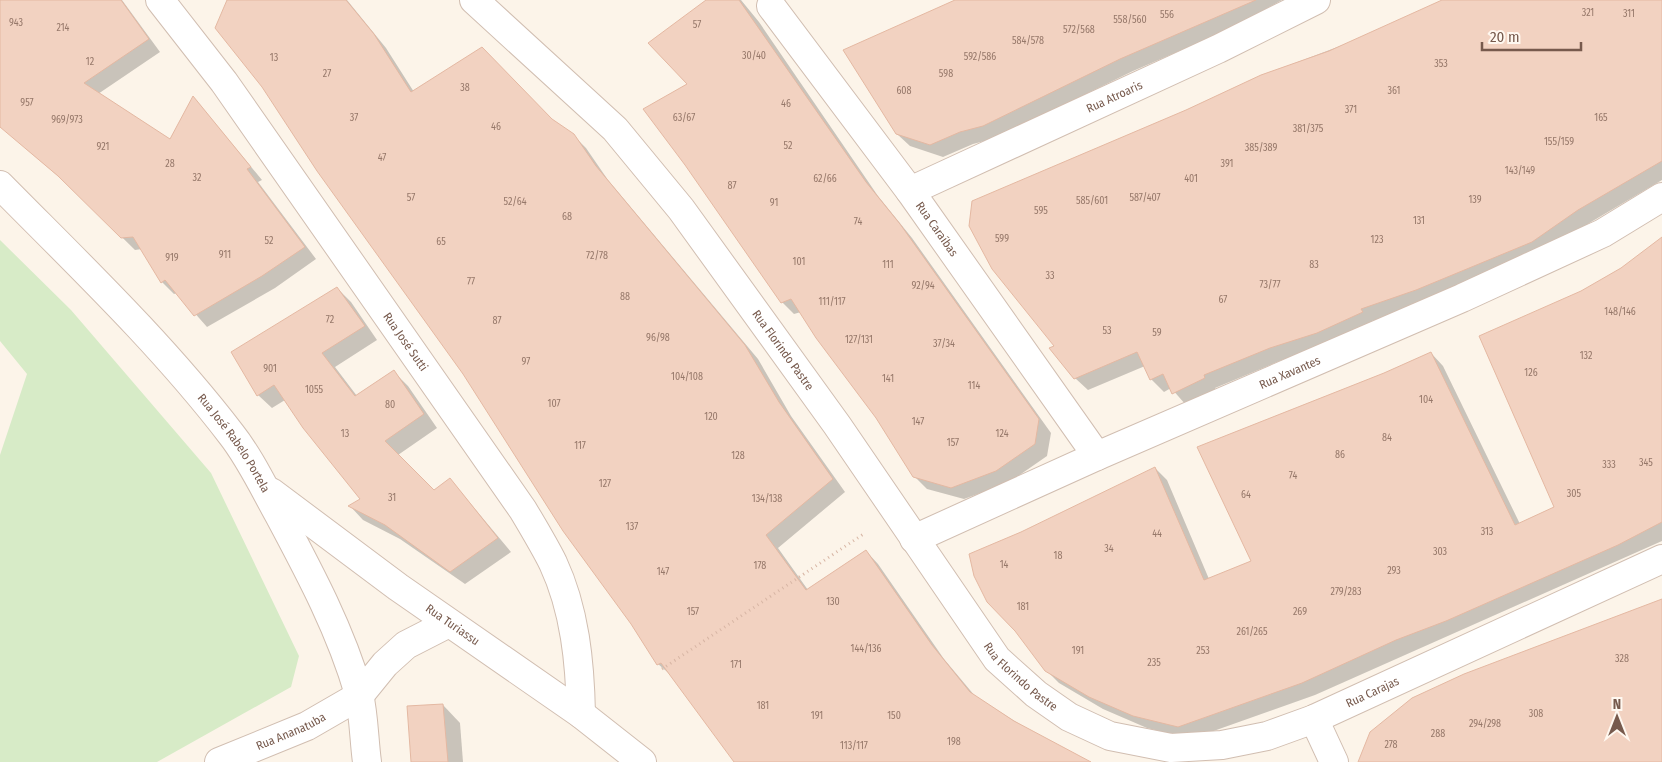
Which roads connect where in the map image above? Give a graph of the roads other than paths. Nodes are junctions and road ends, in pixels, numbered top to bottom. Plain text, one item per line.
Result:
1 (160, 0) edge
2 (474, 0) edge
3 (1316, 0) edge
4 (771, 6) dead end
5 (0, 185) edge
6 (910, 191) junction
7 (1662, 196) edge
8 (1097, 456) junction
9 (264, 487) junction
10 (914, 539) junction
11 (1662, 559) edge
12 (449, 623) junction
13 (359, 696) junction
14 (581, 714) junction
15 (1069, 717) joint
16 (1314, 719) junction
17 (219, 762) edge
18 (367, 762) edge
19 (642, 762) edge
20 (1334, 762) edge

1 - 14 street, Rua José Sutti
2 - 10 street, Rua Florindo Pastre
3 - 6 street, Rua Atroaris
4 - 6 street, Rua Caraíbas
5 - 9 street, Rua José Rabelo Portela
6 - 8 street, Rua Caraíbas
7 - 8 street, Rua Xavantes
8 - 10 street, Rua Xavantes
9 - 12 street, Rua Turiassu
9 - 13 street, Rua José Rabelo Portela
10 - 15 street, Rua Florindo Pastre
11 - 16 street, Rua Carajas
12 - 13 street
12 - 14 street, Rua Turiassu
13 - 17 street, Rua Ananatuba
13 - 18 street, Rua José Rabelo Portela
14 - 19 street, Rua Turiassu
15 - 16 street, Rua Carajas
16 - 20 street

